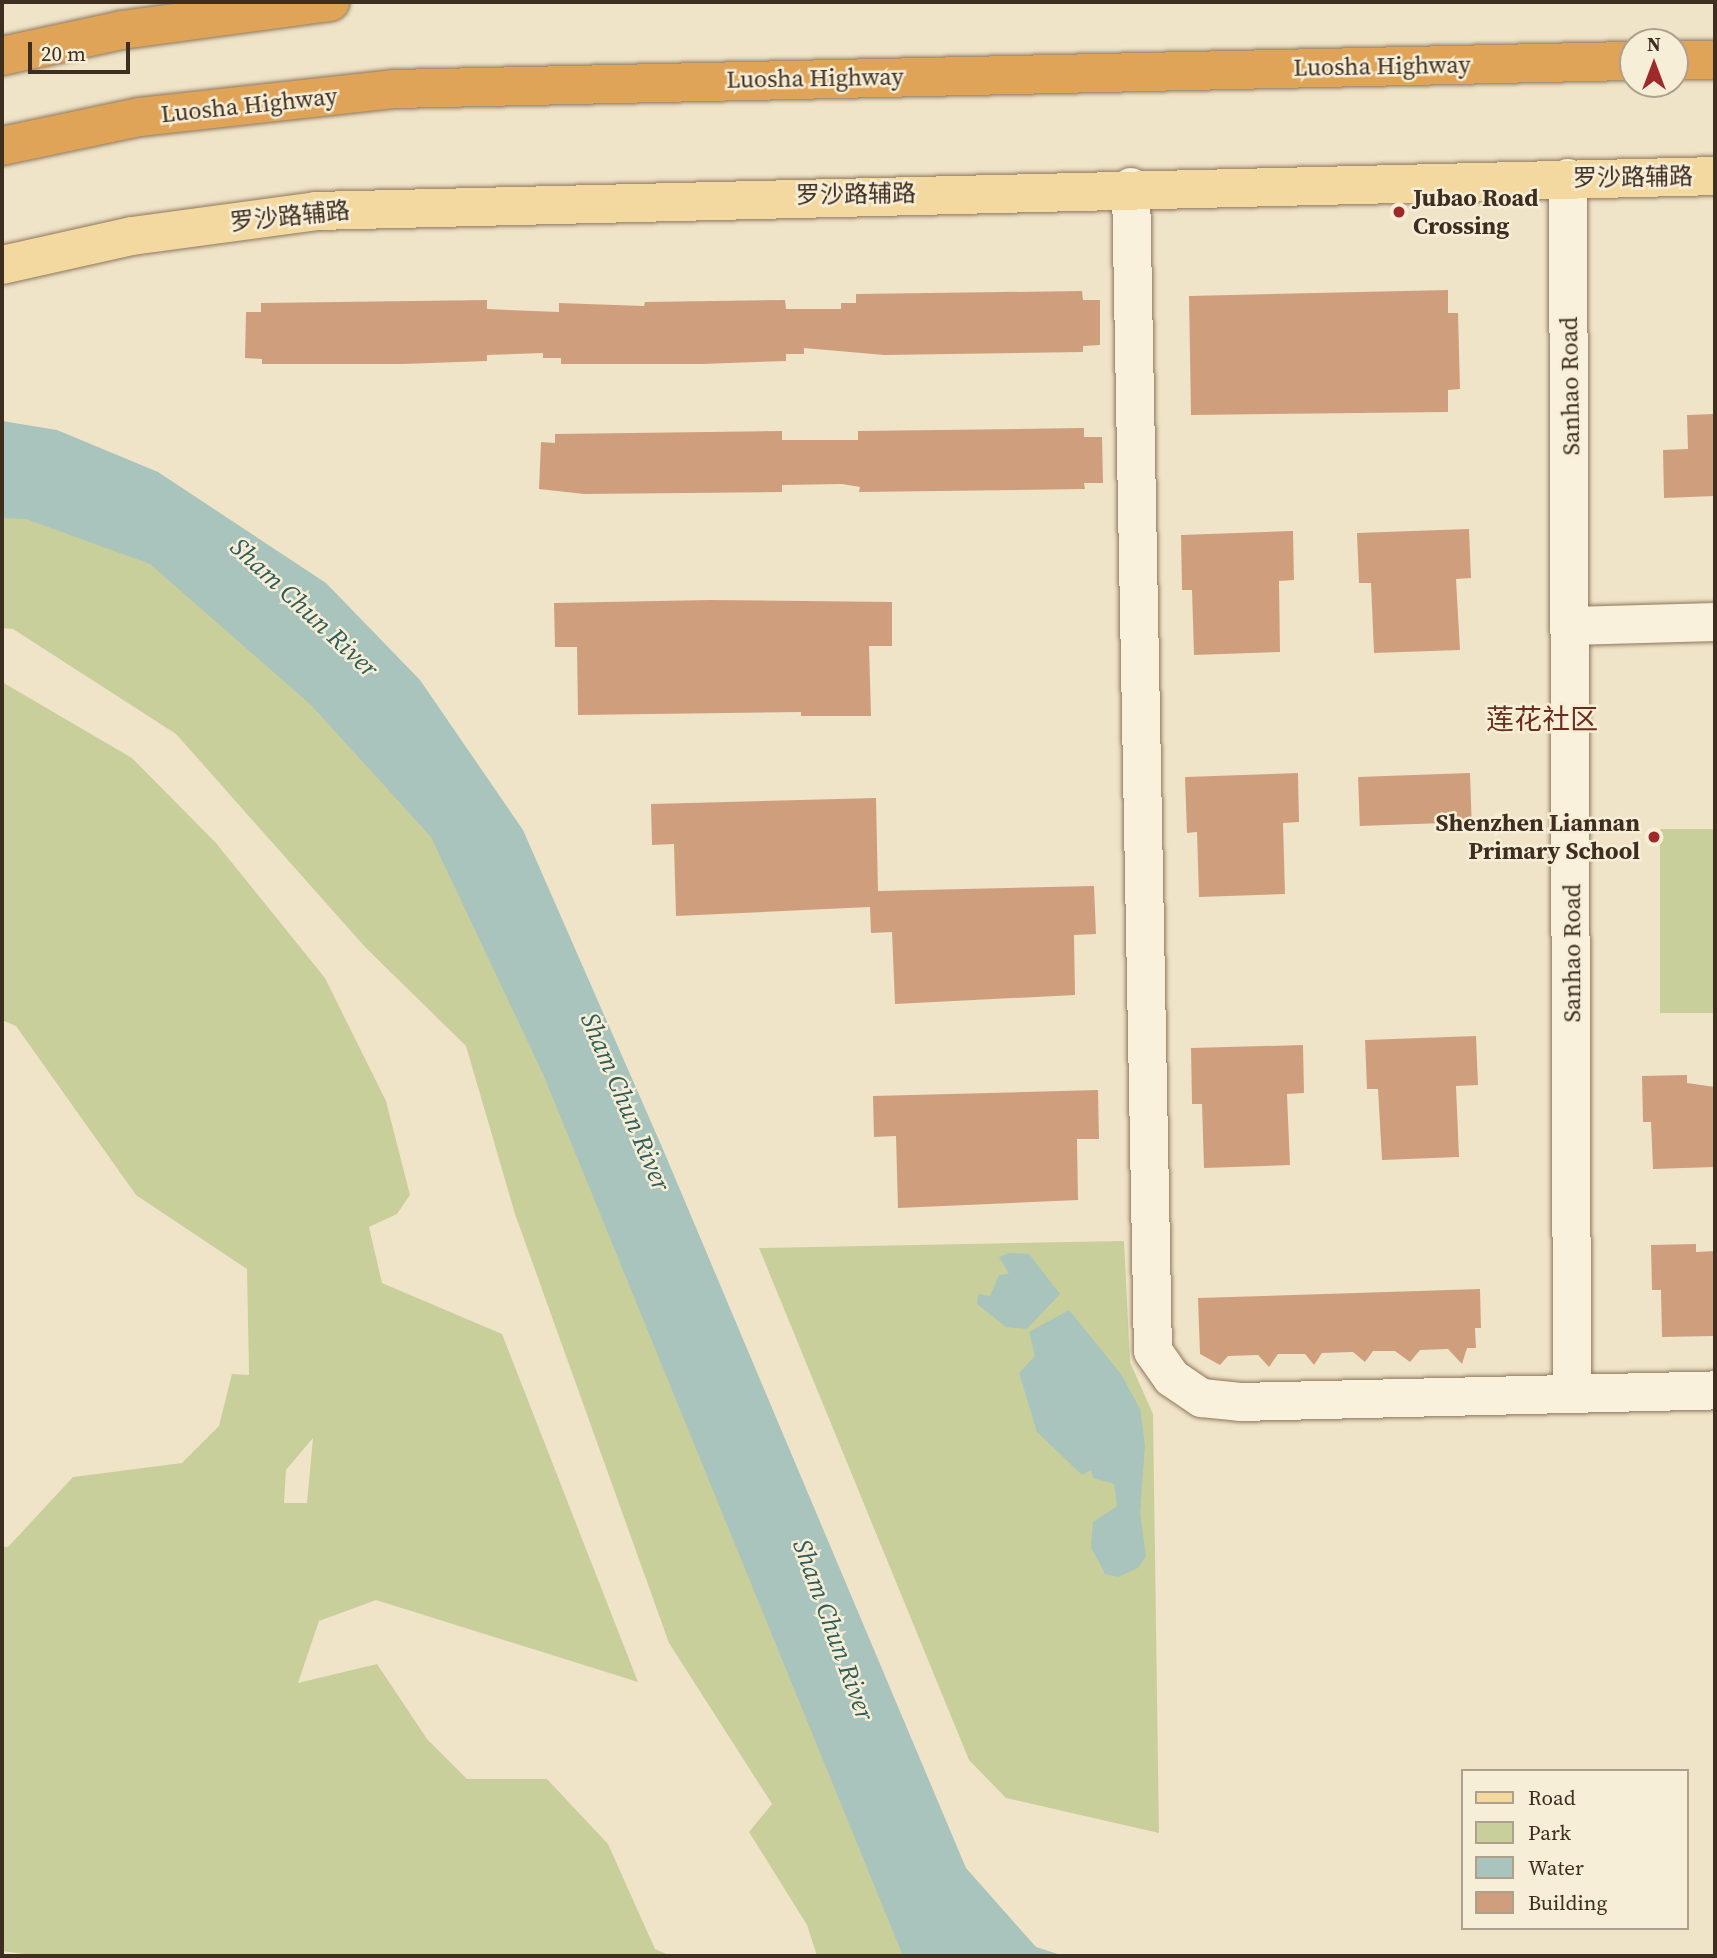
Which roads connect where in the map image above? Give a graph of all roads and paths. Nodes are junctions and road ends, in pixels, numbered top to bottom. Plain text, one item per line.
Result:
1 (330, 2) edge
2 (2, 56) edge
3 (1689, 60) edge
4 (1715, 60) edge
5 (1619, 61) edge
6 (2, 146) edge
7 (1715, 176) edge
8 (1568, 178) junction
9 (1131, 187) junction
10 (2, 265) edge
11 (1715, 622) edge
12 (1572, 626) junction
13 (1715, 1390) edge
14 (1572, 1392) junction

1 - 2 highway
3 - 4 highway
5 - 6 highway, Luosha Highway
7 - 8 main road, 罗沙路辅路
8 - 9 main road, 罗沙路辅路
8 - 12 street, Sanhao Road
9 - 10 main road, 罗沙路辅路
9 - 14 street
11 - 12 street
12 - 14 street, Sanhao Road
13 - 14 street

